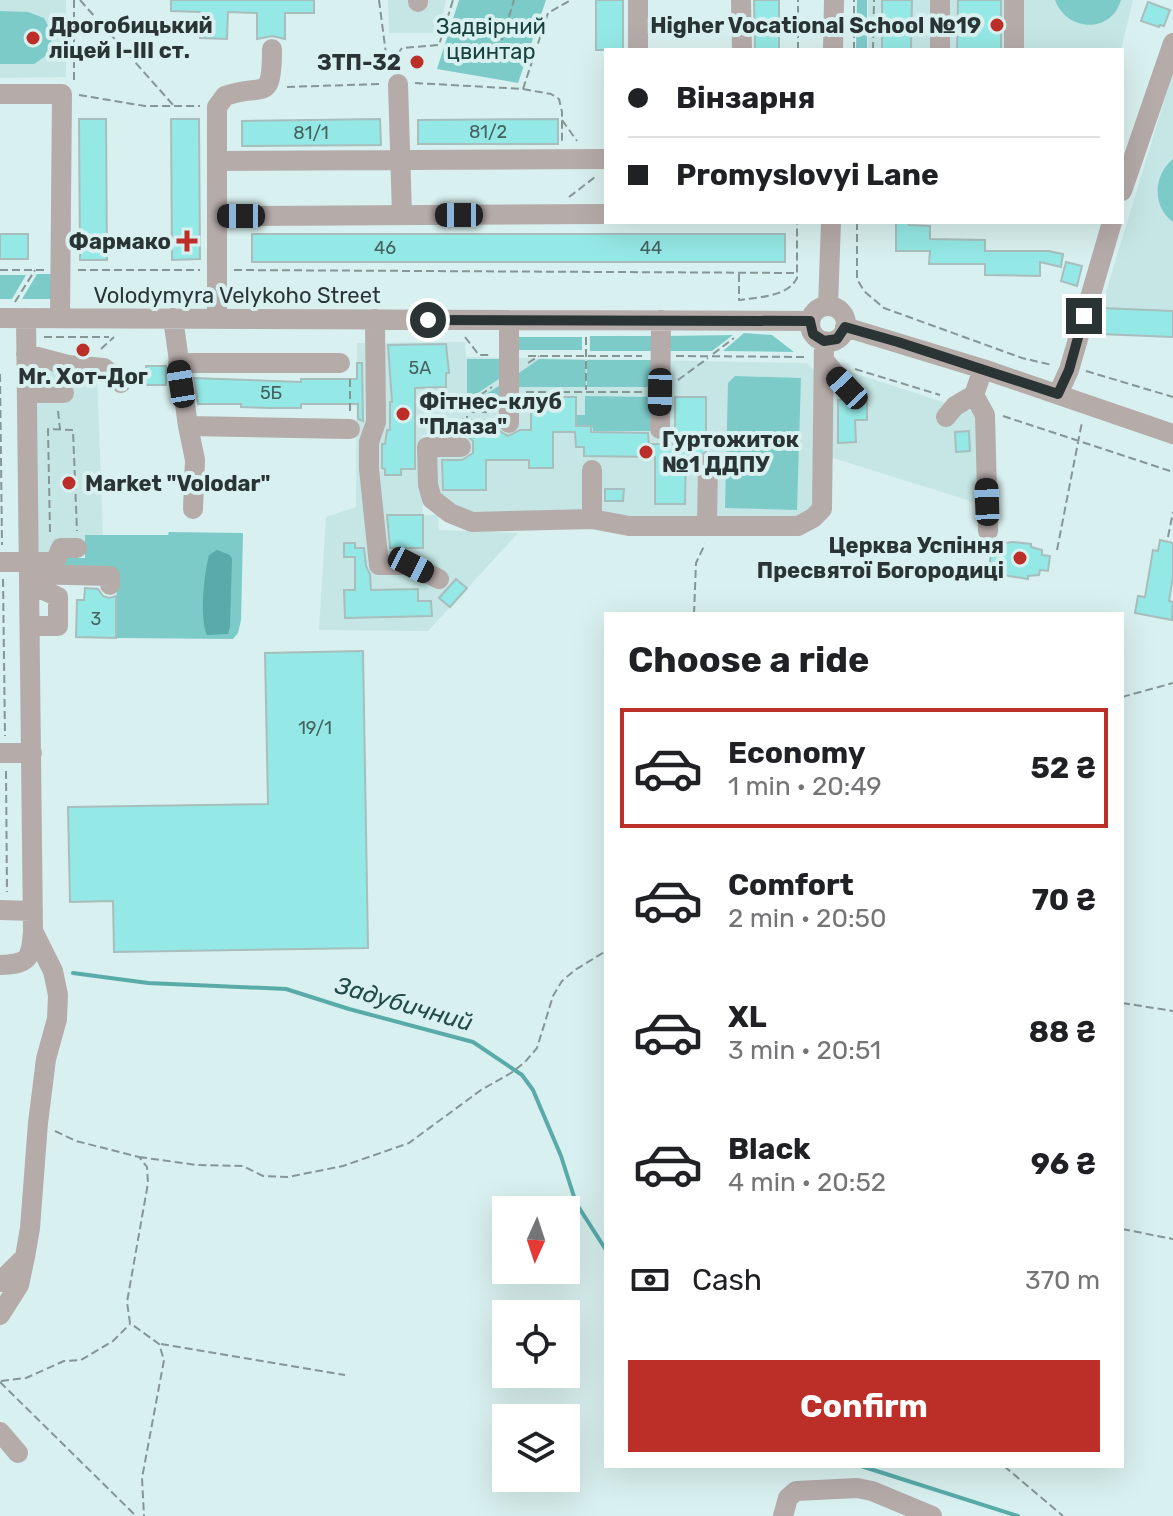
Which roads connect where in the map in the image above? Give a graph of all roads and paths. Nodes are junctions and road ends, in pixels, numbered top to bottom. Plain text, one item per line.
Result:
1 (74, 0) edge
2 (80, 0) edge
3 (379, 0) edge
4 (453, 0) edge
5 (514, 0) edge
6 (571, 0) edge
7 (638, 0) edge
8 (741, 0) edge
9 (798, 0) edge
10 (834, 0) edge
11 (854, 0) edge
12 (874, 0) edge
13 (940, 0) edge
14 (1014, 0) edge
15 (74, 22) junction
16 (99, 22) junction
17 (185, 23) dead end
18 (1173, 43) edge
19 (638, 48) edge
20 (742, 48) edge
21 (798, 48) edge
22 (833, 48) edge
23 (854, 48) edge
24 (873, 48) edge
25 (940, 48) edge
26 (1014, 48) edge
27 (272, 49) dead end
28 (495, 63) dead end
29 (398, 84) junction
30 (267, 87) junction
31 (523, 89) junction
32 (0, 94) edge
33 (68, 94) junction
34 (174, 106) junction
35 (217, 107) junction
36 (562, 119) junction
37 (562, 159) junction
38 (399, 160) junction
39 (217, 161) junction
40 (596, 165) edge
41 (1124, 185) edge
42 (570, 196) dead end
43 (604, 214) edge
44 (402, 215) junction
45 (217, 216) junction
46 (797, 224) edge
47 (831, 224) edge
48 (857, 224) edge
49 (1111, 224) edge
50 (0, 270) edge
51 (35, 270) junction
52 (60, 270) junction
53 (217, 270) junction
54 (739, 273) junction
55 (797, 273) junction
56 (828, 306) junction
57 (0, 318) edge
58 (60, 318) junction
59 (173, 318) junction
60 (217, 319) junction
61 (375, 319) junction
62 (509, 320) junction
63 (586, 320) junction
64 (661, 320) junction
65 (810, 321) junction
66 (845, 327) junction
67 (23, 328) junction
68 (463, 334) dead end
69 (739, 334) dead end
70 (115, 337) dead end
71 (824, 351) junction
72 (509, 355) junction
73 (586, 356) junction
74 (661, 356) junction
75 (711, 356) junction
76 (178, 363) junction
77 (345, 369) joint
78 (983, 369) junction
79 (1069, 370) junction
80 (0, 374) edge
81 (849, 378) joint
82 (121, 383) dead end
83 (587, 391) junction
84 (660, 392) junction
85 (27, 393) junction
86 (59, 393) joint
87 (1058, 394) junction
88 (1173, 397) edge
89 (972, 402) junction
90 (509, 409) junction
91 (946, 417) dead end
92 (1083, 420) dead end
93 (188, 426) junction
94 (350, 429) joint
95 (660, 429) dead end
96 (60, 430) junction
97 (1173, 434) edge
98 (461, 441) joint
99 (1078, 441) junction
100 (1, 464) edge
101 (708, 464) dead end
102 (592, 470) dead end
103 (1173, 472) edge
104 (1, 477) edge
105 (193, 509) dead end
106 (1173, 512) edge
107 (592, 519) junction
108 (707, 526) junction
109 (733, 526) junction
110 (988, 531) dead end
111 (50, 532) dead end
112 (1168, 537) dead end
113 (77, 548) joint
114 (1057, 550) dead end
115 (1, 562) edge
116 (29, 573) junction
117 (439, 579) dead end
118 (110, 585) dead end
119 (694, 612) edge
120 (30, 626) junction
121 (1173, 683) edge
122 (1124, 696) edge
123 (3, 753) edge
124 (32, 753) junction
125 (4, 910) edge
126 (33, 921) junction
127 (604, 952) edge
128 (0, 965) edge
129 (1124, 1003) edge
130 (1173, 1011) edge
131 (38, 1123) junction
132 (139, 1157) junction
133 (1124, 1229) edge
134 (1173, 1239) edge
135 (25, 1257) junction
136 (0, 1282) edge
137 (0, 1315) edge
138 (130, 1323) junction
139 (159, 1344) junction
140 (345, 1375) dead end
141 (0, 1382) edge
142 (0, 1432) edge
143 (18, 1453) dead end
144 (1006, 1468) edge
145 (786, 1507) edge
146 (136, 1516) edge
147 (144, 1516) edge
148 (932, 1516) edge
149 (1063, 1516) edge

1 - 15 path
2 - 16 path
3 - 29 path
4 - 29 path
5 - 28 path
6 - 31 path
7 - 19 street
8 - 20 street
9 - 21 path
10 - 22 street
11 - 23 path
12 - 24 path
13 - 25 street
14 - 26 street
15 - 16 path
15 - 33 path
16 - 17 path
16 - 34 path
18 - 41 street
27 - 30 street
29 - 30 path
29 - 31 path
29 - 38 street
30 - 35 street
31 - 36 path
32 - 33 street
33 - 34 path
33 - 52 street
34 - 35 path
35 - 39 street
36 - 37 path
36 - 40 path
37 - 38 street
37 - 40 street
38 - 39 street
38 - 44 street
39 - 45 street
40 - 42 path
43 - 44 street
44 - 45 street
45 - 53 street
46 - 55 path
47 - 56 street
48 - 79 path
49 - 79 street
50 - 51 path
51 - 52 path
51 - 67 path
52 - 53 path
52 - 58 street
53 - 54 path
53 - 60 street
54 - 55 path
54 - 55 path
56 - 65 street
56 - 66 street
57 - 67 street, Volodymyra Velykoho Street
58 - 59 street, Volodymyra Velykoho Street
58 - 67 street, Volodymyra Velykoho Street
59 - 60 street, Volodymyra Velykoho Street
59 - 76 street
60 - 61 street, Volodymyra Velykoho Street
61 - 62 street, Volodymyra Velykoho Street
61 - 117 street
62 - 63 street, Volodymyra Velykoho Street
62 - 72 street
63 - 64 street, Volodymyra Velykoho Street
63 - 73 path
64 - 65 street, Volodymyra Velykoho Street
64 - 74 street
65 - 71 street
66 - 71 street
66 - 78 street
67 - 70 path
67 - 82 street
67 - 85 street
68 - 72 path
69 - 75 path
71 - 75 path
71 - 81 street
71 - 109 street
72 - 73 path
72 - 90 street
73 - 74 path
73 - 83 path
74 - 75 path
74 - 84 street
75 - 84 path
76 - 77 street
76 - 93 street
77 - 94 path
78 - 87 street
78 - 89 street
79 - 87 street
79 - 88 path
80 - 100 path
81 - 89 path
83 - 84 path
83 - 90 path
84 - 95 street
85 - 86 street
85 - 116 street
86 - 96 path
87 - 97 street
89 - 91 street
89 - 99 path
89 - 110 street
90 - 98 path
92 - 99 path
93 - 94 street
93 - 105 street
96 - 111 path
96 - 113 path
98 - 107 street
99 - 103 path
99 - 114 path
100 - 104 path
101 - 108 street
102 - 107 street
104 - 115 path
106 - 112 path
107 - 108 street
108 - 109 street
109 - 119 path
113 - 116 street
115 - 116 street
115 - 123 path
116 - 118 street
116 - 120 street
116 - 120 street
120 - 124 street
121 - 122 path
123 - 124 street
123 - 125 path
124 - 126 street
125 - 126 street
126 - 128 street
126 - 131 street
127 - 132 path
129 - 130 path
131 - 132 path
131 - 135 street
132 - 138 path
133 - 134 path
135 - 136 street
135 - 137 street
138 - 139 path
138 - 141 path
139 - 140 path
139 - 147 path
141 - 146 path
142 - 143 street
144 - 149 path
145 - 148 street

